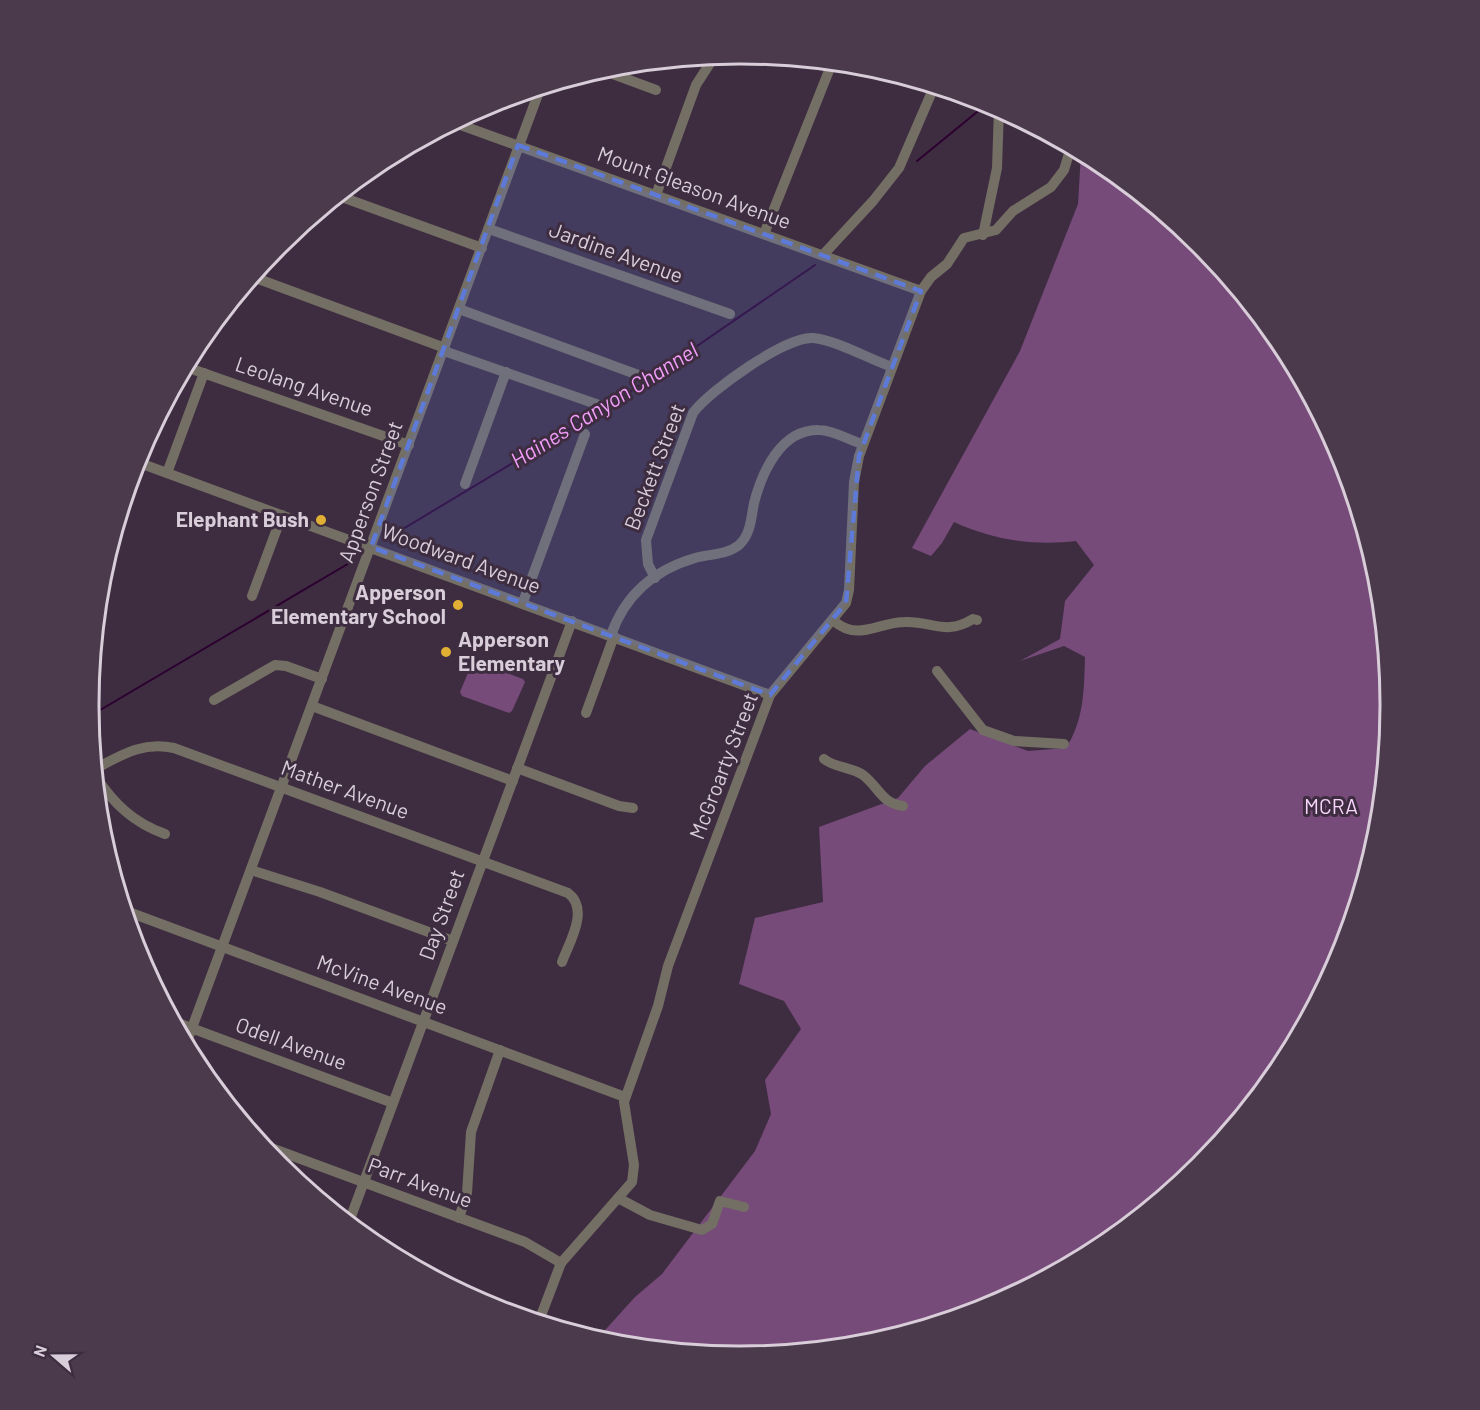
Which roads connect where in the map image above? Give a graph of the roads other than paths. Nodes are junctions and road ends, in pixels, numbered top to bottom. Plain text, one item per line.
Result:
1 (709, 65) edge
2 (829, 71) edge
3 (619, 76) edge
4 (656, 90) dead end
5 (931, 94) edge
6 (537, 97) edge
7 (999, 119) edge
8 (466, 127) edge
9 (518, 145) junction
10 (1069, 155) edge
11 (656, 195) junction
12 (347, 199) edge
13 (489, 229) junction
14 (764, 234) junction
15 (983, 235) junction
16 (482, 248) junction
17 (823, 255) junction
18 (261, 280) edge
19 (921, 291) junction
20 (459, 309) junction
21 (730, 314) dead end
22 (444, 349) junction
23 (892, 367) junction
24 (194, 370) edge
25 (506, 372) junction
26 (204, 373) junction
27 (642, 376) dead end
28 (599, 405) dead end
29 (585, 434) dead end
30 (862, 444) junction
31 (409, 445) junction
32 (146, 465) edge
33 (167, 473) junction
34 (465, 484) dead end
35 (282, 515) junction
36 (371, 547) junction
37 (655, 578) junction
38 (252, 596) dead end
39 (523, 602) junction
40 (977, 620) dead end
41 (572, 621) junction
42 (834, 621) junction
43 (612, 636) junction
44 (937, 671) dead end
45 (321, 679) junction
46 (771, 695) junction
47 (214, 700) dead end
48 (312, 706) junction
49 (586, 713) dead end
50 (1064, 744) dead end
51 (824, 759) dead end
52 (103, 765) edge
53 (517, 768) junction
54 (513, 781) junction
55 (281, 787) junction
56 (105, 790) edge
57 (903, 806) dead end
58 (633, 808) dead end
59 (165, 834) dead end
60 (483, 862) junction
61 (251, 870) junction
62 (134, 914) edge
63 (453, 941) junction
64 (223, 947) junction
65 (562, 963) dead end
66 (424, 1021) junction
67 (186, 1026) edge
68 (192, 1029) junction
69 (190, 1034) edge
70 (500, 1050) junction
71 (625, 1097) junction
72 (393, 1103) junction
73 (281, 1152) edge
74 (364, 1182) junction
75 (618, 1198) junction
76 (744, 1207) dead end
77 (352, 1214) edge
78 (459, 1218) junction
79 (561, 1263) junction
80 (541, 1314) edge

1 - 11 street
2 - 14 street
3 - 4 street
5 - 17 street
6 - 9 street, Apperson Street
7 - 15 street
8 - 9 street, Mount Gleason Avenue
9 - 11 street, Mount Gleason Avenue
9 - 13 street, Apperson Street
10 - 15 street, McGroarty Street
11 - 14 street, Mount Gleason Avenue
12 - 16 street
13 - 16 street, Apperson Street
13 - 21 street, Jardine Avenue
14 - 17 street, Mount Gleason Avenue
15 - 19 street, McGroarty Street
16 - 20 street, Apperson Street
17 - 19 street, Mount Gleason Avenue
18 - 22 street
19 - 23 street, McGroarty Street
20 - 22 street, Apperson Street
20 - 27 street
22 - 25 street
22 - 31 street, Apperson Street
23 - 30 street, McGroarty Street
23 - 37 street, Beckett Street
24 - 26 street, Leolang Avenue
25 - 28 street
25 - 34 street
26 - 31 street, Leolang Avenue
26 - 33 street
29 - 39 street
30 - 37 street
30 - 42 street, McGroarty Street
31 - 36 street, Apperson Street
32 - 33 street, Woodward Avenue
33 - 35 street, Woodward Avenue
35 - 36 street, Woodward Avenue
35 - 38 street
36 - 39 street, Woodward Avenue
36 - 45 street, Apperson Street
37 - 43 street
39 - 41 street, Woodward Avenue
40 - 42 street
41 - 43 street, Woodward Avenue
41 - 53 street, Day Street
42 - 46 street, McGroarty Street
43 - 46 street, Woodward Avenue
43 - 49 street
44 - 50 street
45 - 47 street
45 - 48 street, Apperson Street
46 - 71 street, McGroarty Street
48 - 54 street
48 - 55 street, Apperson Street
51 - 57 street
52 - 55 street, Mather Avenue
53 - 54 street, Day Street
53 - 58 street
54 - 60 street, Day Street
55 - 60 street, Mather Avenue
55 - 61 street, Apperson Street
56 - 59 street
60 - 63 street, Day Street
60 - 65 street, Mather Avenue
61 - 63 street
61 - 64 street, Apperson Street
62 - 64 street, McVine Avenue
63 - 66 street, Day Street
64 - 66 street, McVine Avenue
64 - 68 street, Apperson Street
66 - 70 street, McVine Avenue
66 - 72 street, Day Street
67 - 68 street, Odell Avenue
68 - 69 street, Apperson Street
68 - 72 street, Odell Avenue
70 - 71 street, McVine Avenue
70 - 78 street
71 - 75 street, McGroarty Street
72 - 74 street, Day Street
73 - 74 street, Parr Avenue
74 - 77 street, Day Street
74 - 78 street, Parr Avenue
75 - 76 street
75 - 79 street, McGroarty Street
78 - 79 street, Parr Avenue
79 - 80 street, McGroarty Street

